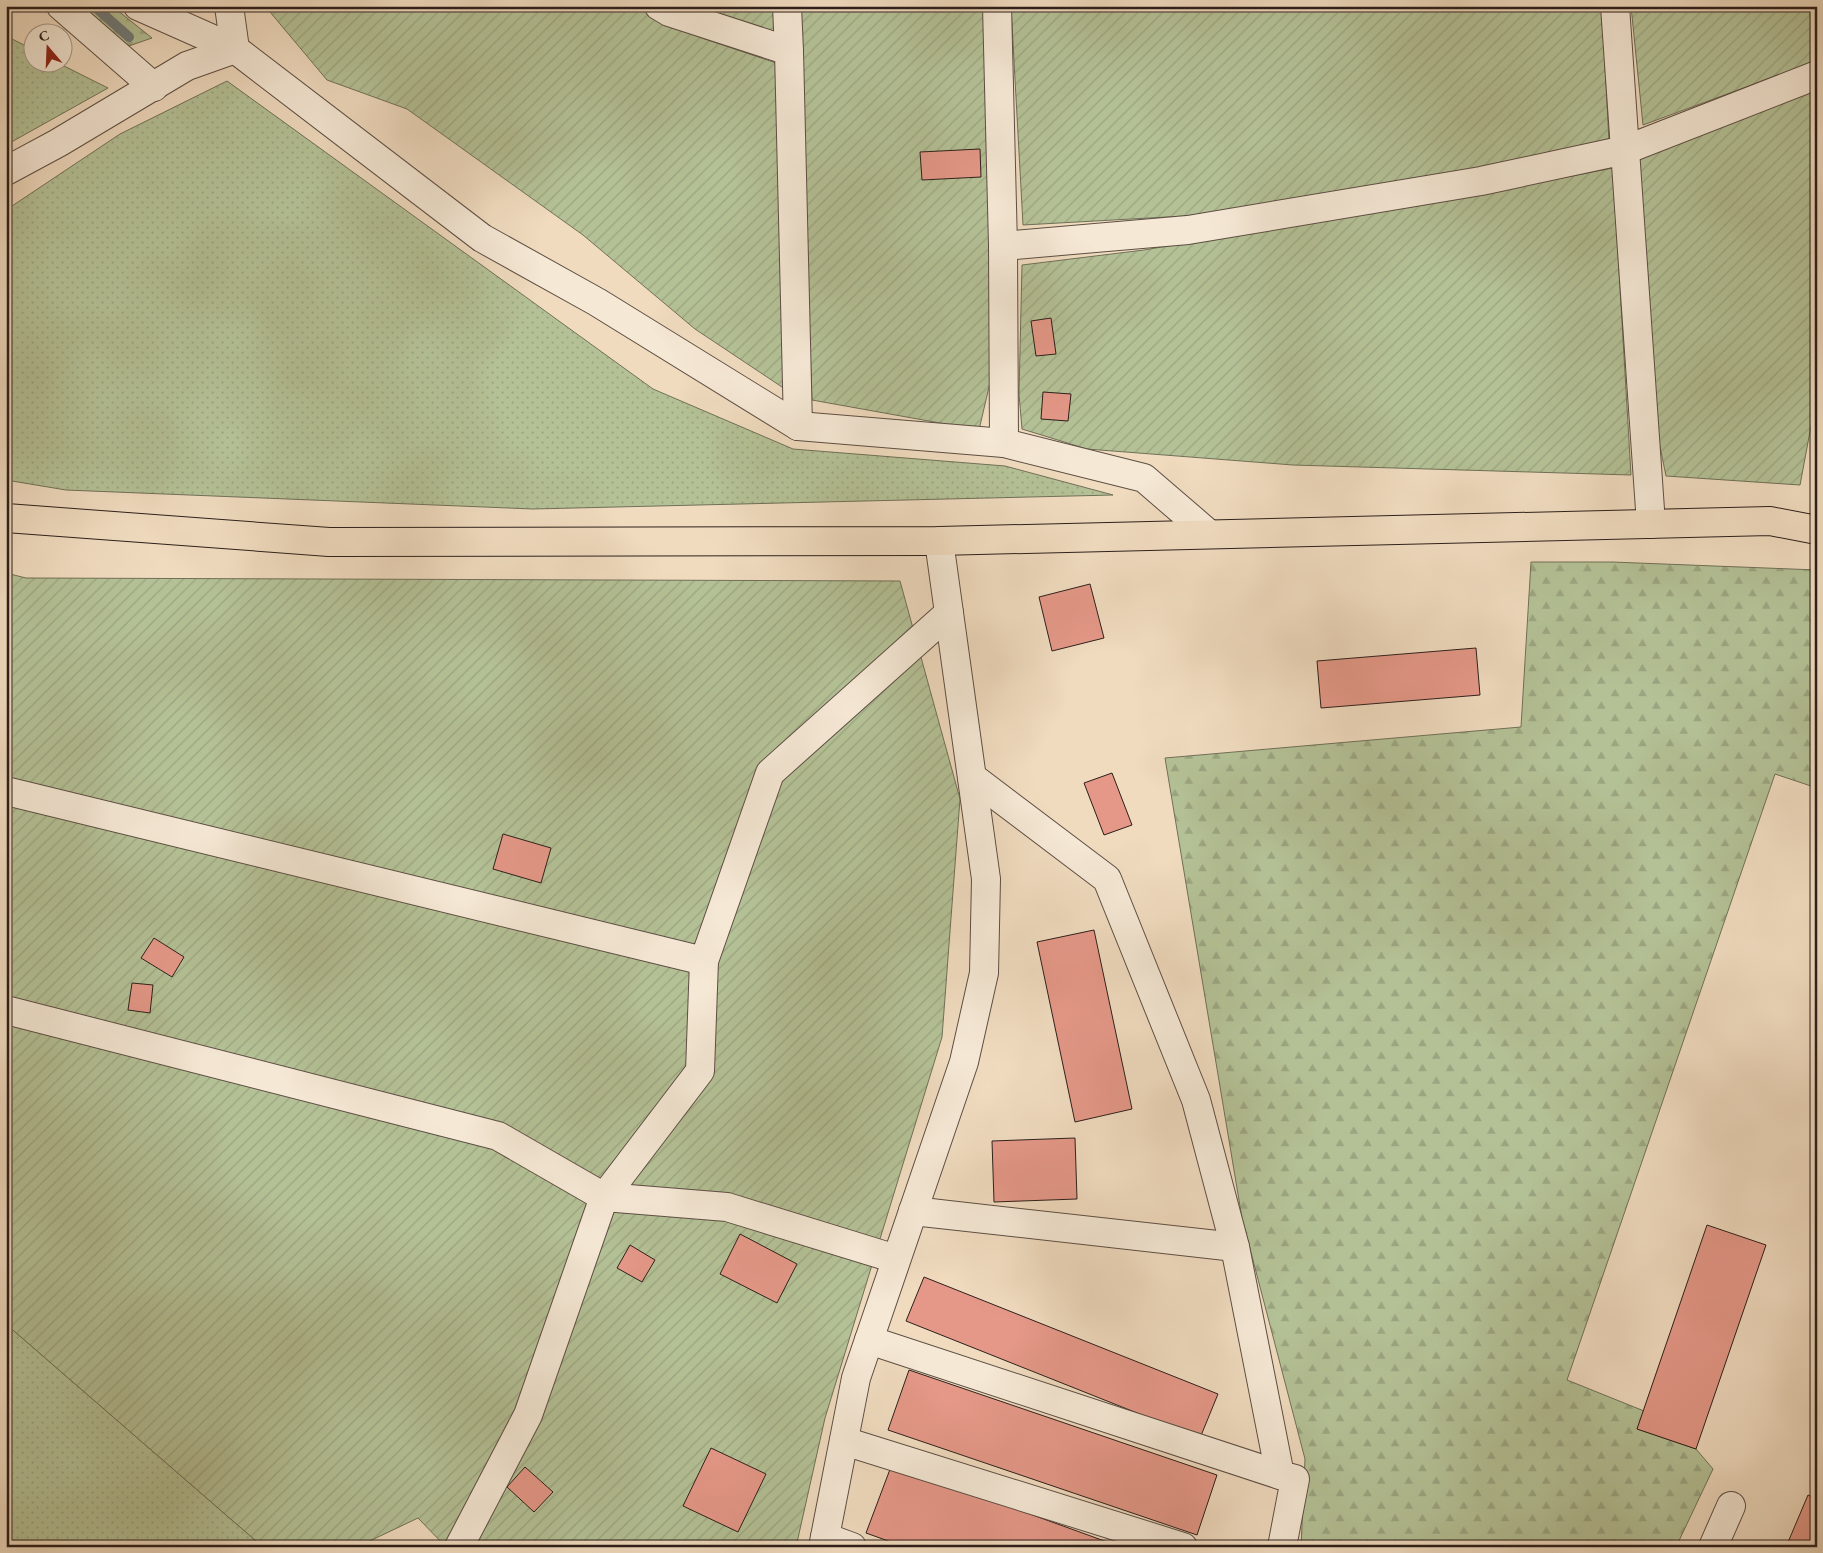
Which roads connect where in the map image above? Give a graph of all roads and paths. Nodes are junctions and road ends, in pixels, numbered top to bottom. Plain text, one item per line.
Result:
1 (61, 6) edge
2 (138, 6) edge
3 (229, 6) edge
4 (659, 6) edge
5 (787, 6) edge
6 (997, 6) edge
7 (1615, 6) edge
8 (235, 49) junction
9 (789, 51) junction
10 (1817, 75) edge
11 (154, 87) junction
12 (1625, 150) junction
13 (6, 171) edge
14 (1003, 246) junction
15 (798, 426) junction
16 (1004, 443) junction
17 (6, 518) edge
18 (1651, 524) junction
19 (1817, 530) edge
20 (1209, 534) junction
21 (939, 540) junction
22 (949, 613) junction
23 (972, 777) junction
24 (6, 791) edge
25 (704, 960) junction
26 (6, 1010) edge
27 (604, 1197) junction
28 (912, 1211) junction
29 (1235, 1247) junction
30 (896, 1259) junction
31 (869, 1340) junction
32 (844, 1441) junction
33 (1280, 1475) junction
34 (1731, 1506) dead end
35 (824, 1542) edge
36 (459, 1547) edge
37 (852, 1547) edge
38 (1183, 1547) edge
39 (1282, 1547) edge
40 (1713, 1547) edge

1 - 11 street
2 - 8 street
3 - 8 street
4 - 9 street
5 - 9 street
6 - 14 street
7 - 12 street
8 - 11 street
8 - 15 street
9 - 15 street
10 - 12 street
11 - 13 street
12 - 14 street
12 - 18 street
14 - 16 street
15 - 16 street
16 - 20 street
17 - 21 main road
18 - 19 main road
18 - 20 main road
20 - 21 main road
21 - 22 street
22 - 23 street
22 - 25 street
23 - 28 street
23 - 29 street
24 - 25 street
25 - 27 street
26 - 27 street
27 - 30 street
27 - 36 street
28 - 29 street
28 - 30 street
29 - 33 street
30 - 31 street
31 - 32 street
31 - 33 street
32 - 35 street
32 - 38 street
33 - 39 street
34 - 40 street
35 - 37 street

